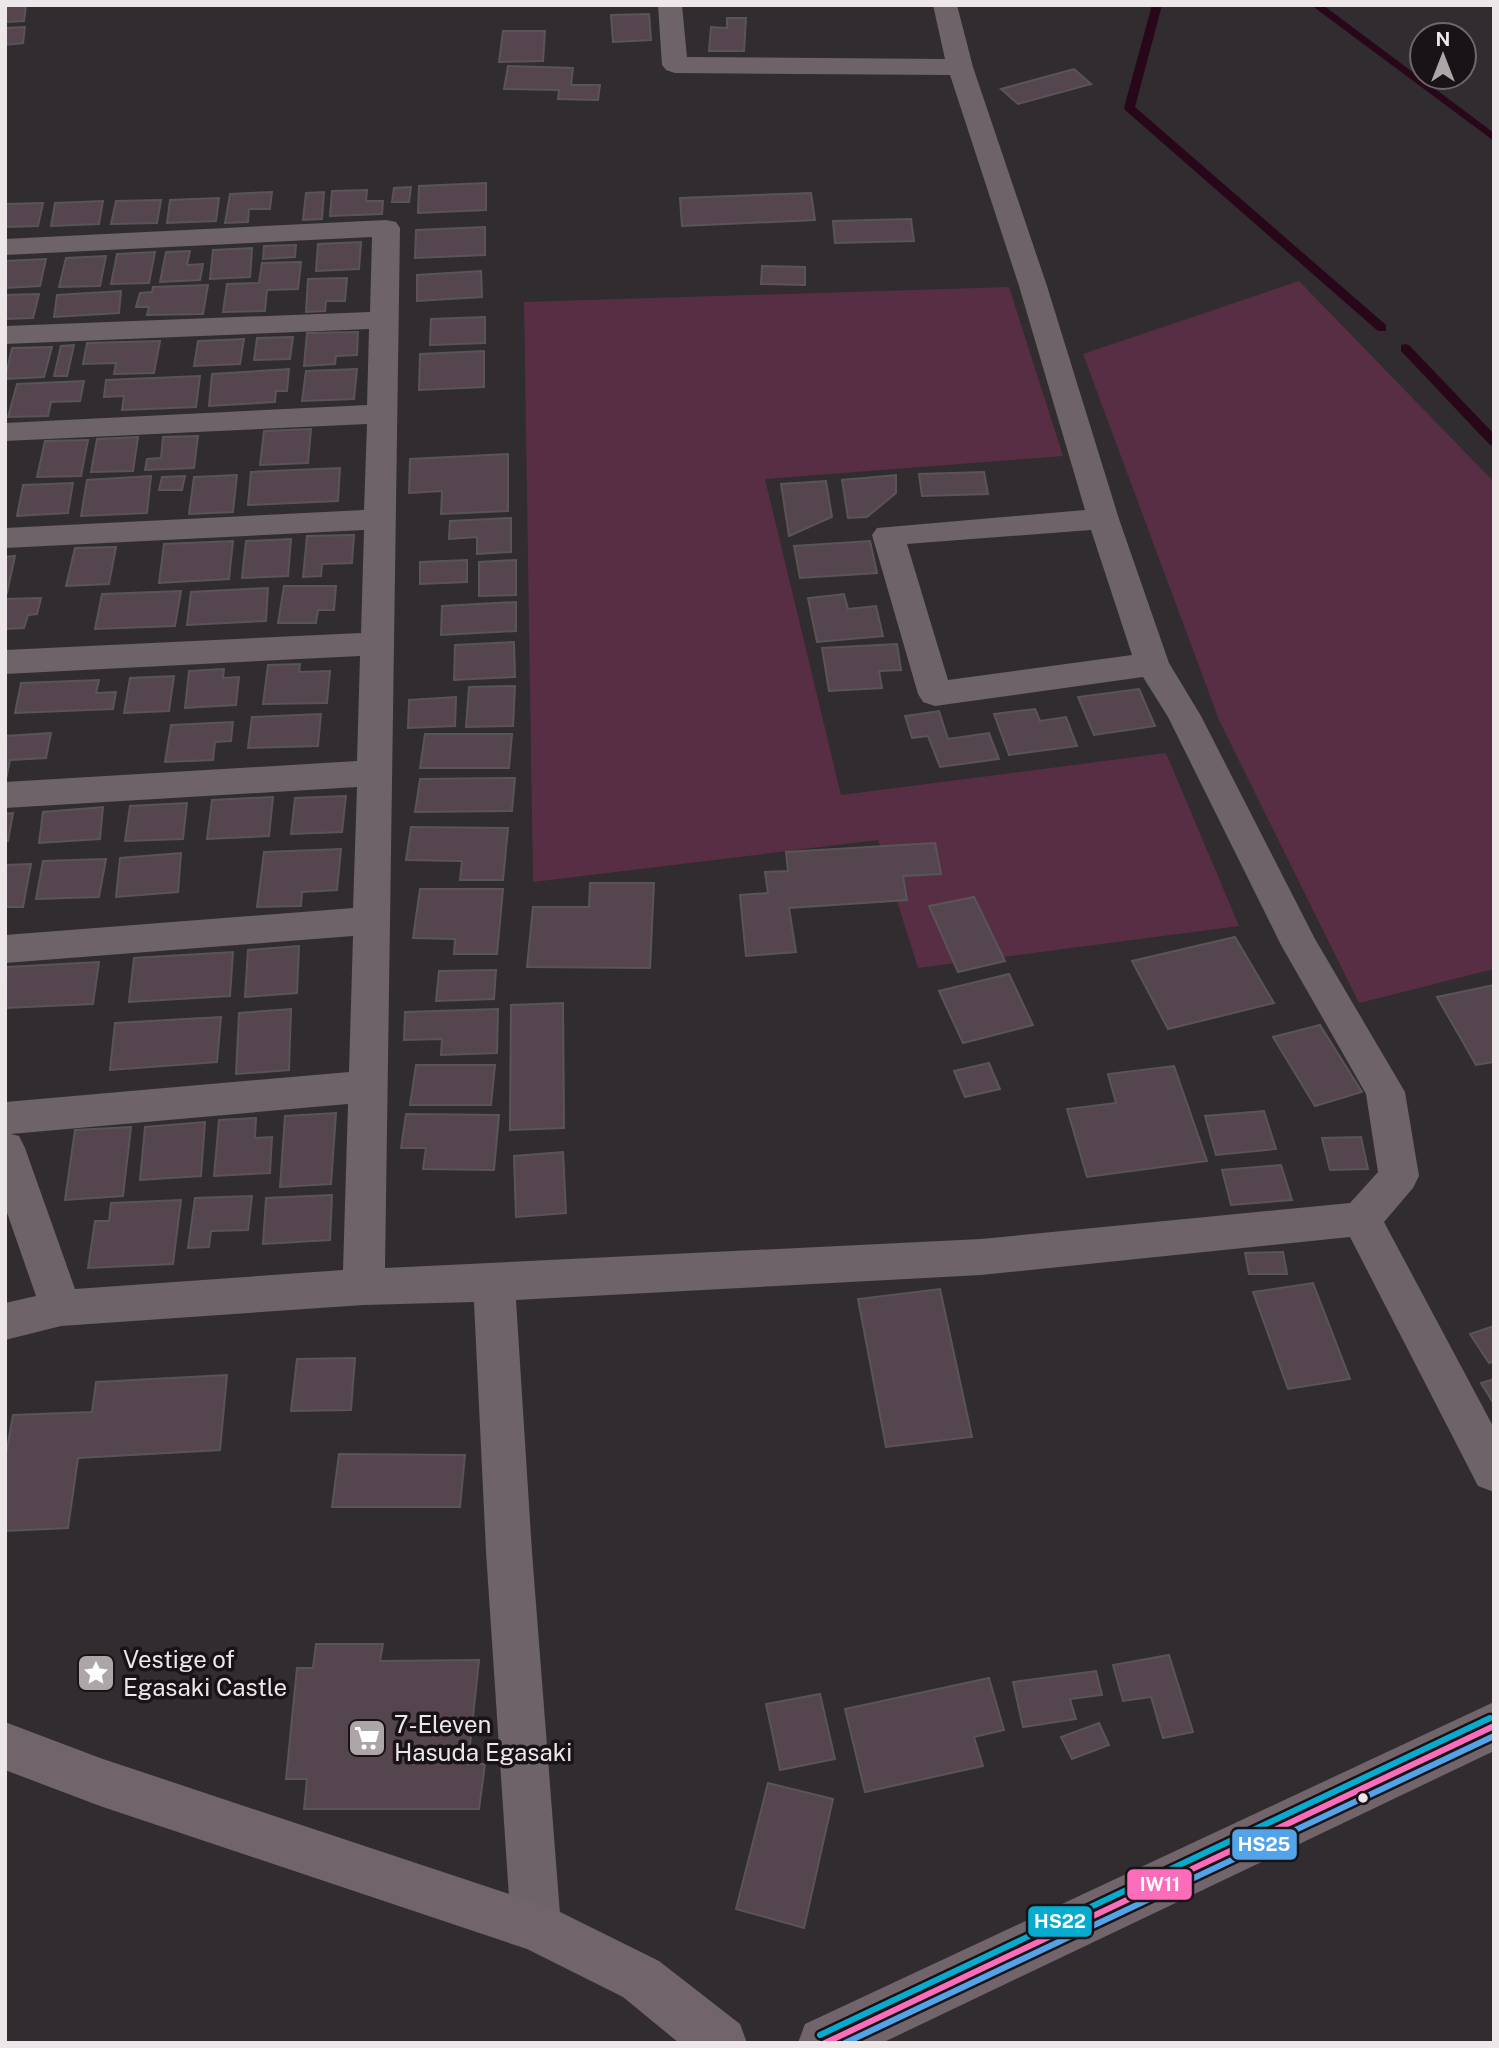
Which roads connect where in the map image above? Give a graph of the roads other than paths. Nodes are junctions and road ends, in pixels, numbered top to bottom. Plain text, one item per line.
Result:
1 (670, 5) edge
2 (945, 5) edge
3 (960, 67) junction
4 (5, 247) edge
5 (384, 320) junction
6 (5, 335) edge
7 (382, 414) junction
8 (5, 432) edge
9 (380, 519) junction
10 (1103, 519) junction
11 (5, 538) edge
12 (377, 644) junction
13 (5, 662) edge
14 (1152, 664) junction
15 (374, 773) junction
16 (5, 795) edge
17 (371, 921) junction
18 (5, 949) edge
19 (368, 1086) junction
20 (5, 1118) edge
21 (5, 1148) edge
22 (1361, 1219) junction
23 (494, 1283) junction
24 (363, 1287) junction
25 (61, 1308) junction
26 (5, 1322) edge
27 (1494, 1472) edge
28 (1494, 1726) edge
29 (5, 1746) edge
30 (536, 1927) junction
31 (721, 2043) edge
32 (824, 2043) edge

1 - 3 street
2 - 3 street
3 - 10 street
4 - 5 street
5 - 6 street
5 - 7 street
7 - 8 street
7 - 9 street
9 - 11 street
9 - 12 street
10 - 14 street
10 - 14 street
12 - 13 street
12 - 15 street
14 - 22 street
15 - 16 street
15 - 17 street
17 - 18 street
17 - 19 street
19 - 20 street
19 - 24 street
21 - 25 street
22 - 23 street
22 - 27 street
23 - 24 street
23 - 30 street
24 - 25 street
25 - 26 street
28 - 32 street
29 - 30 street
30 - 31 street

